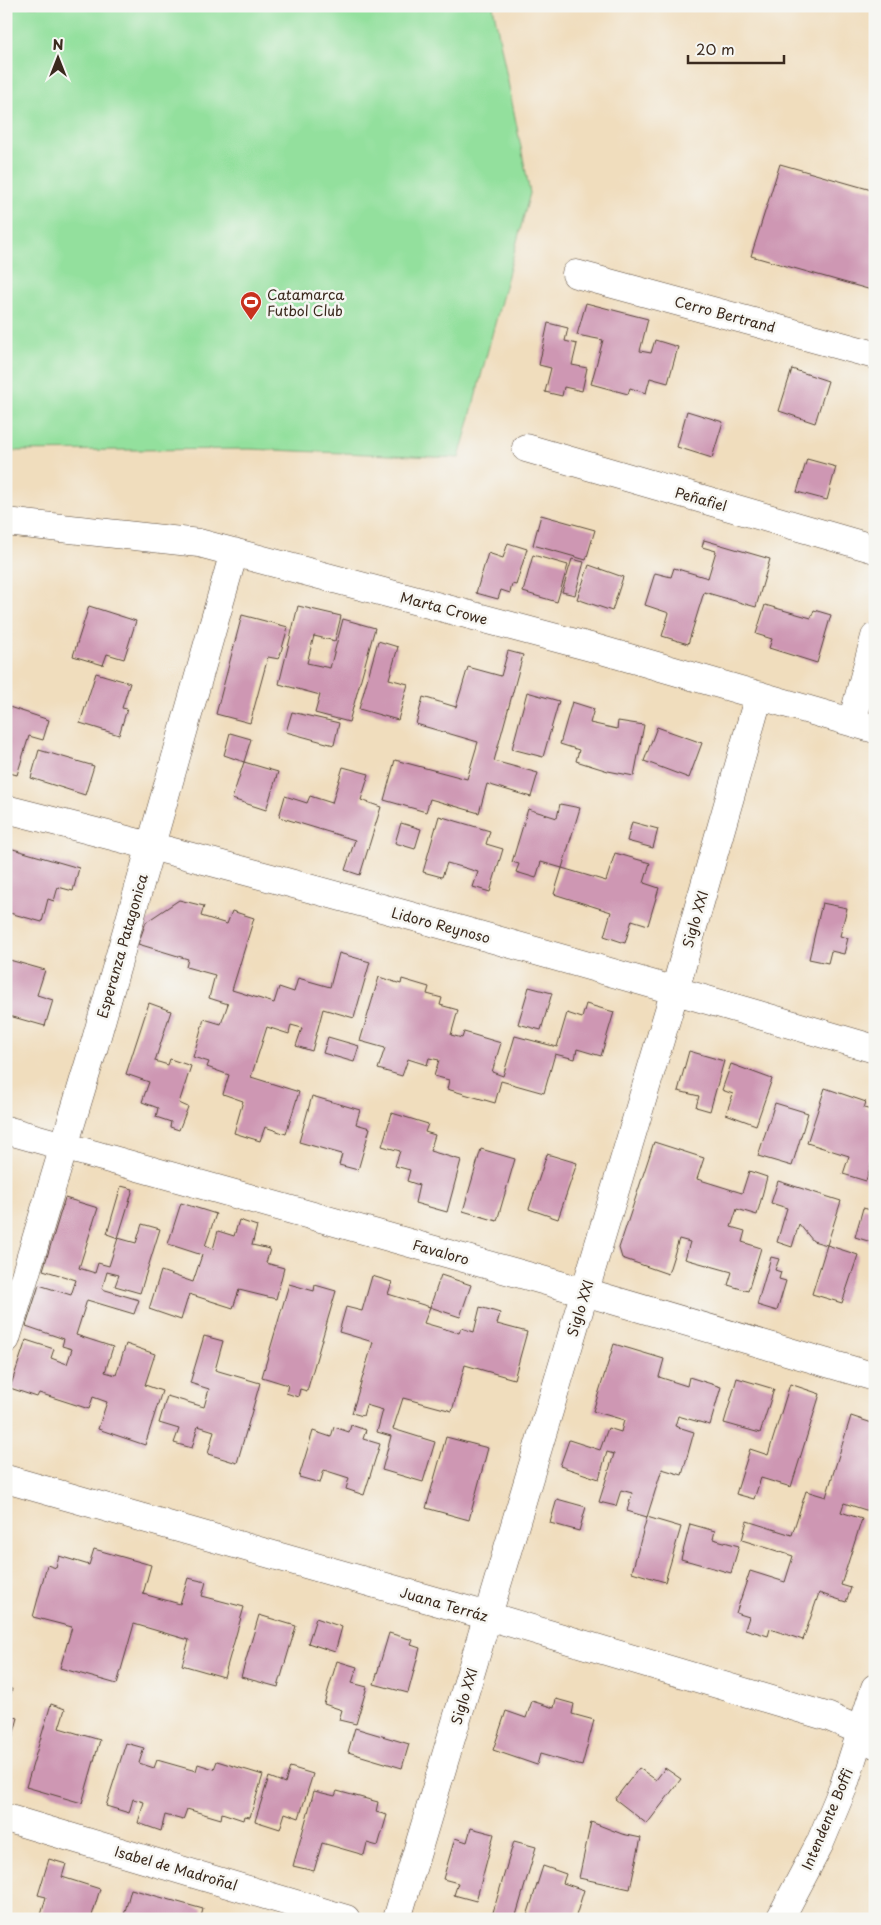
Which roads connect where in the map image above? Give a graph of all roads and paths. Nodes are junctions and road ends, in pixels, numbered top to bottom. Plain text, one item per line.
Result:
1 (576, 274) dead end
2 (875, 355) edge
3 (526, 448) dead end
4 (6, 522) edge
5 (875, 549) edge
6 (234, 552) junction
7 (875, 637) edge
8 (759, 695) junction
9 (864, 726) edge
10 (6, 809) edge
11 (152, 845) junction
12 (675, 990) junction
13 (875, 1048) edge
14 (6, 1130) edge
15 (64, 1146) junction
16 (585, 1292) junction
17 (6, 1339) edge
18 (875, 1377) edge
19 (6, 1480) edge
20 (488, 1616) junction
21 (875, 1688) edge
22 (868, 1737) edge
23 (6, 1818) edge
24 (346, 1919) edge
25 (397, 1919) edge
26 (780, 1919) edge

1 - 2 street, Cerro Bertrand
3 - 5 street, Peñafiel
4 - 6 street, Marta Crowe
6 - 8 street, Marta Crowe
6 - 11 street, Esperanza Patagonica
7 - 9 street
8 - 9 street, Marta Crowe
8 - 12 street, Siglo XXI
10 - 11 street, Lidoro Reynoso
11 - 12 street, Lidoro Reynoso
11 - 15 street, Esperanza Patagonica
12 - 13 street, Lidoro Reynoso
12 - 16 street, Siglo XXI
14 - 15 street, Favaloro
15 - 16 street, Favaloro
15 - 17 street, Esperanza Patagonica
16 - 18 street, Favaloro
16 - 20 street, Siglo XXI
19 - 20 street, Juana Terráz
20 - 22 street, Juana Terráz
20 - 25 street, Siglo XXI
21 - 22 street, Intendente Boffi
22 - 26 street, Intendente Boffi
23 - 24 street, Isabel de Madroñal

